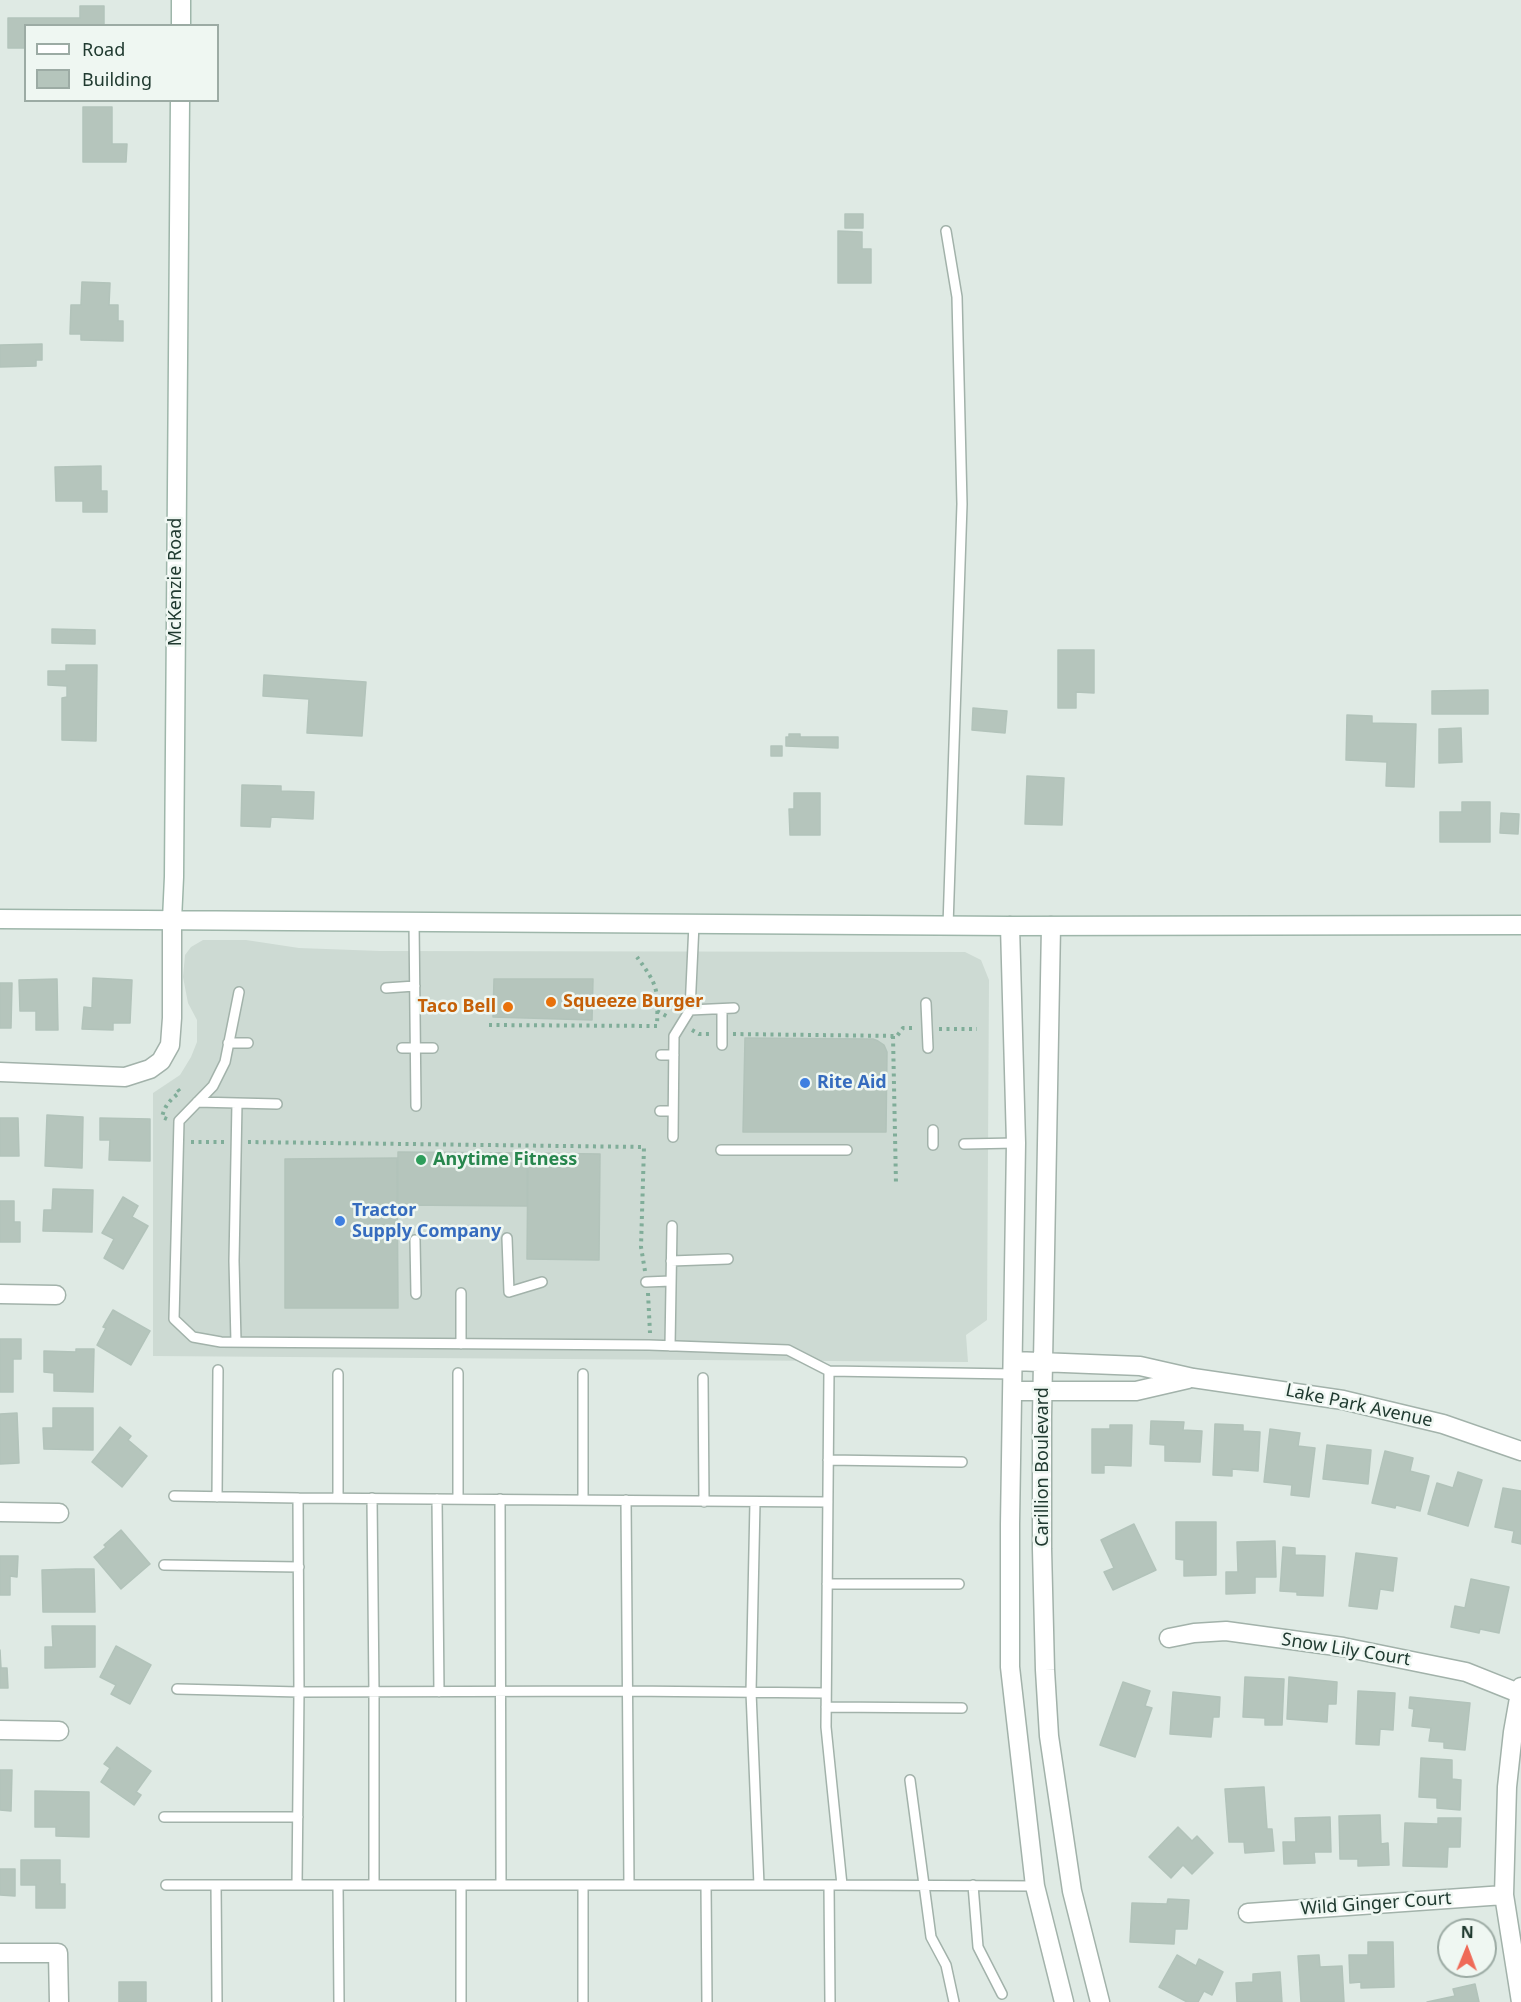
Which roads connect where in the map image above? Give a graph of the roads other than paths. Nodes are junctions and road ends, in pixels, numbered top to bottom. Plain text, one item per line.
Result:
1 (181, 0) edge
2 (181, 24) edge
3 (180, 102) edge
4 (946, 231) dead end
5 (0, 919) edge
6 (172, 920) junction
7 (414, 922) junction
8 (694, 924) junction
9 (1521, 925) edge
10 (948, 926) junction
11 (1010, 926) junction
12 (1051, 926) junction
13 (415, 986) junction
14 (386, 988) dead end
15 (239, 992) dead end
16 (926, 1003) dead end
17 (734, 1008) dead end
18 (722, 1009) junction
19 (690, 1010) junction
20 (228, 1042) junction
21 (249, 1043) dead end
22 (722, 1045) dead end
23 (402, 1047) dead end
24 (416, 1048) junction
25 (432, 1048) dead end
26 (928, 1048) dead end
27 (661, 1055) dead end
28 (674, 1055) junction
29 (0, 1072) edge
30 (197, 1102) junction
31 (237, 1103) junction
32 (277, 1104) dead end
33 (416, 1106) dead end
34 (660, 1111) dead end
35 (673, 1111) junction
36 (933, 1130) dead end
37 (673, 1137) dead end
38 (1016, 1143) junction
39 (964, 1144) dead end
40 (933, 1145) dead end
41 (721, 1150) dead end
42 (847, 1150) dead end
43 (672, 1226) dead end
44 (507, 1238) dead end
45 (415, 1240) dead end
46 (728, 1259) dead end
47 (671, 1261) junction
48 (671, 1281) junction
49 (542, 1282) dead end
50 (646, 1282) road end
51 (461, 1293) dead end
52 (0, 1294) edge
53 (416, 1294) dead end
54 (56, 1295) dead end
55 (236, 1342) junction
56 (461, 1344) junction
57 (670, 1346) junction
58 (1043, 1362) junction
59 (218, 1370) dead end
60 (829, 1371) junction
61 (458, 1373) dead end
62 (338, 1374) dead end
63 (583, 1374) dead end
64 (1013, 1375) junction
65 (703, 1378) dead end
66 (1193, 1378) junction
67 (1043, 1390) junction
68 (1521, 1451) edge
69 (828, 1460) junction
70 (962, 1462) dead end
71 (174, 1496) dead end
72 (217, 1497) junction
73 (298, 1498) junction
74 (338, 1498) junction
75 (372, 1498) junction
76 (437, 1499) junction
77 (458, 1499) junction
78 (500, 1499) junction
79 (583, 1500) junction
80 (626, 1500) junction
81 (704, 1502) junction
82 (755, 1502) junction
83 (828, 1502) junction
84 (0, 1512) edge
85 (59, 1513) dead end
86 (164, 1565) dead end
87 (299, 1567) junction
88 (827, 1584) junction
89 (959, 1584) dead end
90 (1169, 1638) dead end
91 (177, 1689) dead end
92 (500, 1691) junction
93 (627, 1691) junction
94 (1521, 1691) edge
95 (299, 1692) junction
96 (374, 1692) junction
97 (439, 1692) junction
98 (751, 1692) junction
99 (826, 1693) junction
100 (826, 1707) junction
101 (962, 1708) dead end
102 (0, 1731) edge
103 (59, 1731) dead end
104 (910, 1780) dead end
105 (164, 1816) dead end
106 (298, 1817) junction
107 (166, 1885) dead end
108 (216, 1885) junction
109 (297, 1885) junction
110 (338, 1885) junction
111 (374, 1885) junction
112 (461, 1885) junction
113 (501, 1885) junction
114 (583, 1885) junction
115 (629, 1885) junction
116 (706, 1885) junction
117 (759, 1885) junction
118 (829, 1885) junction
119 (842, 1885) junction
120 (924, 1885) junction
121 (973, 1886) junction
122 (1035, 1886) junction
123 (1504, 1895) junction
124 (1248, 1913) dead end
125 (0, 1953) edge
126 (1002, 1994) dead end
127 (59, 2002) edge
128 (217, 2002) edge
129 (339, 2002) edge
130 (461, 2002) edge
131 (583, 2002) edge
132 (707, 2002) edge
133 (830, 2002) edge
134 (954, 2002) edge
135 (1064, 2002) edge
136 (1100, 2002) edge
137 (1521, 2002) edge

1 - 2 street
3 - 6 street, McKenzie Road
4 - 10 lane
5 - 6 street
6 - 7 street
6 - 29 street, McKenzie Road
7 - 8 street
7 - 13 lane
8 - 10 street
8 - 19 lane
9 - 12 street
10 - 11 street
11 - 12 street
11 - 38 street, Carillion Boulevard
12 - 58 street, Carillion Boulevard
13 - 14 lane
13 - 24 lane
15 - 20 lane
16 - 26 lane
17 - 18 lane
18 - 19 lane
18 - 22 lane
19 - 28 lane
20 - 21 lane
20 - 30 lane
23 - 24 lane
24 - 25 lane
24 - 33 lane
27 - 28 lane
28 - 35 lane
30 - 31 lane
30 - 55 lane
31 - 32 lane
31 - 55 lane
34 - 35 lane
35 - 37 lane
36 - 40 lane
38 - 39 lane
38 - 64 street, Carillion Boulevard
41 - 42 lane
43 - 47 lane
44 - 49 lane
45 - 53 lane
46 - 47 lane
47 - 48 lane
48 - 50 lane
48 - 57 lane
51 - 56 lane
52 - 54 street
55 - 56 lane
56 - 57 lane
57 - 60 lane
58 - 64 street, Lake Park Avenue
58 - 66 street, Lake Park Avenue
58 - 67 street, Carillion Boulevard
59 - 72 lane
60 - 64 lane
60 - 69 lane
61 - 77 lane
62 - 74 lane
63 - 79 lane
64 - 67 street, Lake Park Avenue
64 - 122 street, Carillion Boulevard
65 - 81 lane
66 - 67 street, Lake Park Avenue
66 - 68 street, Lake Park Avenue
67 - 136 street, Carillion Boulevard
69 - 70 lane
69 - 83 lane
71 - 72 lane
72 - 73 lane
73 - 74 lane
73 - 87 lane
74 - 75 lane
75 - 76 lane
75 - 96 lane
76 - 77 lane
76 - 97 lane
77 - 78 lane
78 - 79 lane
78 - 92 lane
79 - 80 lane
80 - 81 lane
80 - 93 lane
81 - 82 lane
82 - 83 lane
82 - 98 lane
83 - 88 lane
84 - 85 street
86 - 87 lane
87 - 95 lane
88 - 89 lane
88 - 99 lane
90 - 94 street, Snow Lily Court
91 - 95 lane
92 - 93 lane
92 - 97 lane
92 - 113 lane
93 - 98 lane
93 - 115 lane
94 - 123 street
95 - 96 lane
95 - 106 lane
96 - 97 lane
96 - 111 lane
98 - 99 lane
98 - 117 lane
99 - 100 lane
100 - 101 lane
100 - 119 lane
102 - 103 street
104 - 120 lane
105 - 106 lane
106 - 109 lane
107 - 108 lane
108 - 109 lane
108 - 128 lane
109 - 110 lane
110 - 111 lane
110 - 129 lane
111 - 112 lane
112 - 113 lane
112 - 130 lane
113 - 114 lane
114 - 115 lane
114 - 131 lane
115 - 116 lane
116 - 117 lane
116 - 132 lane
117 - 118 lane
118 - 119 lane
118 - 133 lane
119 - 120 lane
120 - 121 lane
120 - 134 lane
121 - 122 lane
121 - 126 lane
122 - 135 street, Carillion Boulevard
123 - 124 street, Wild Ginger Court
123 - 137 street
125 - 127 street

